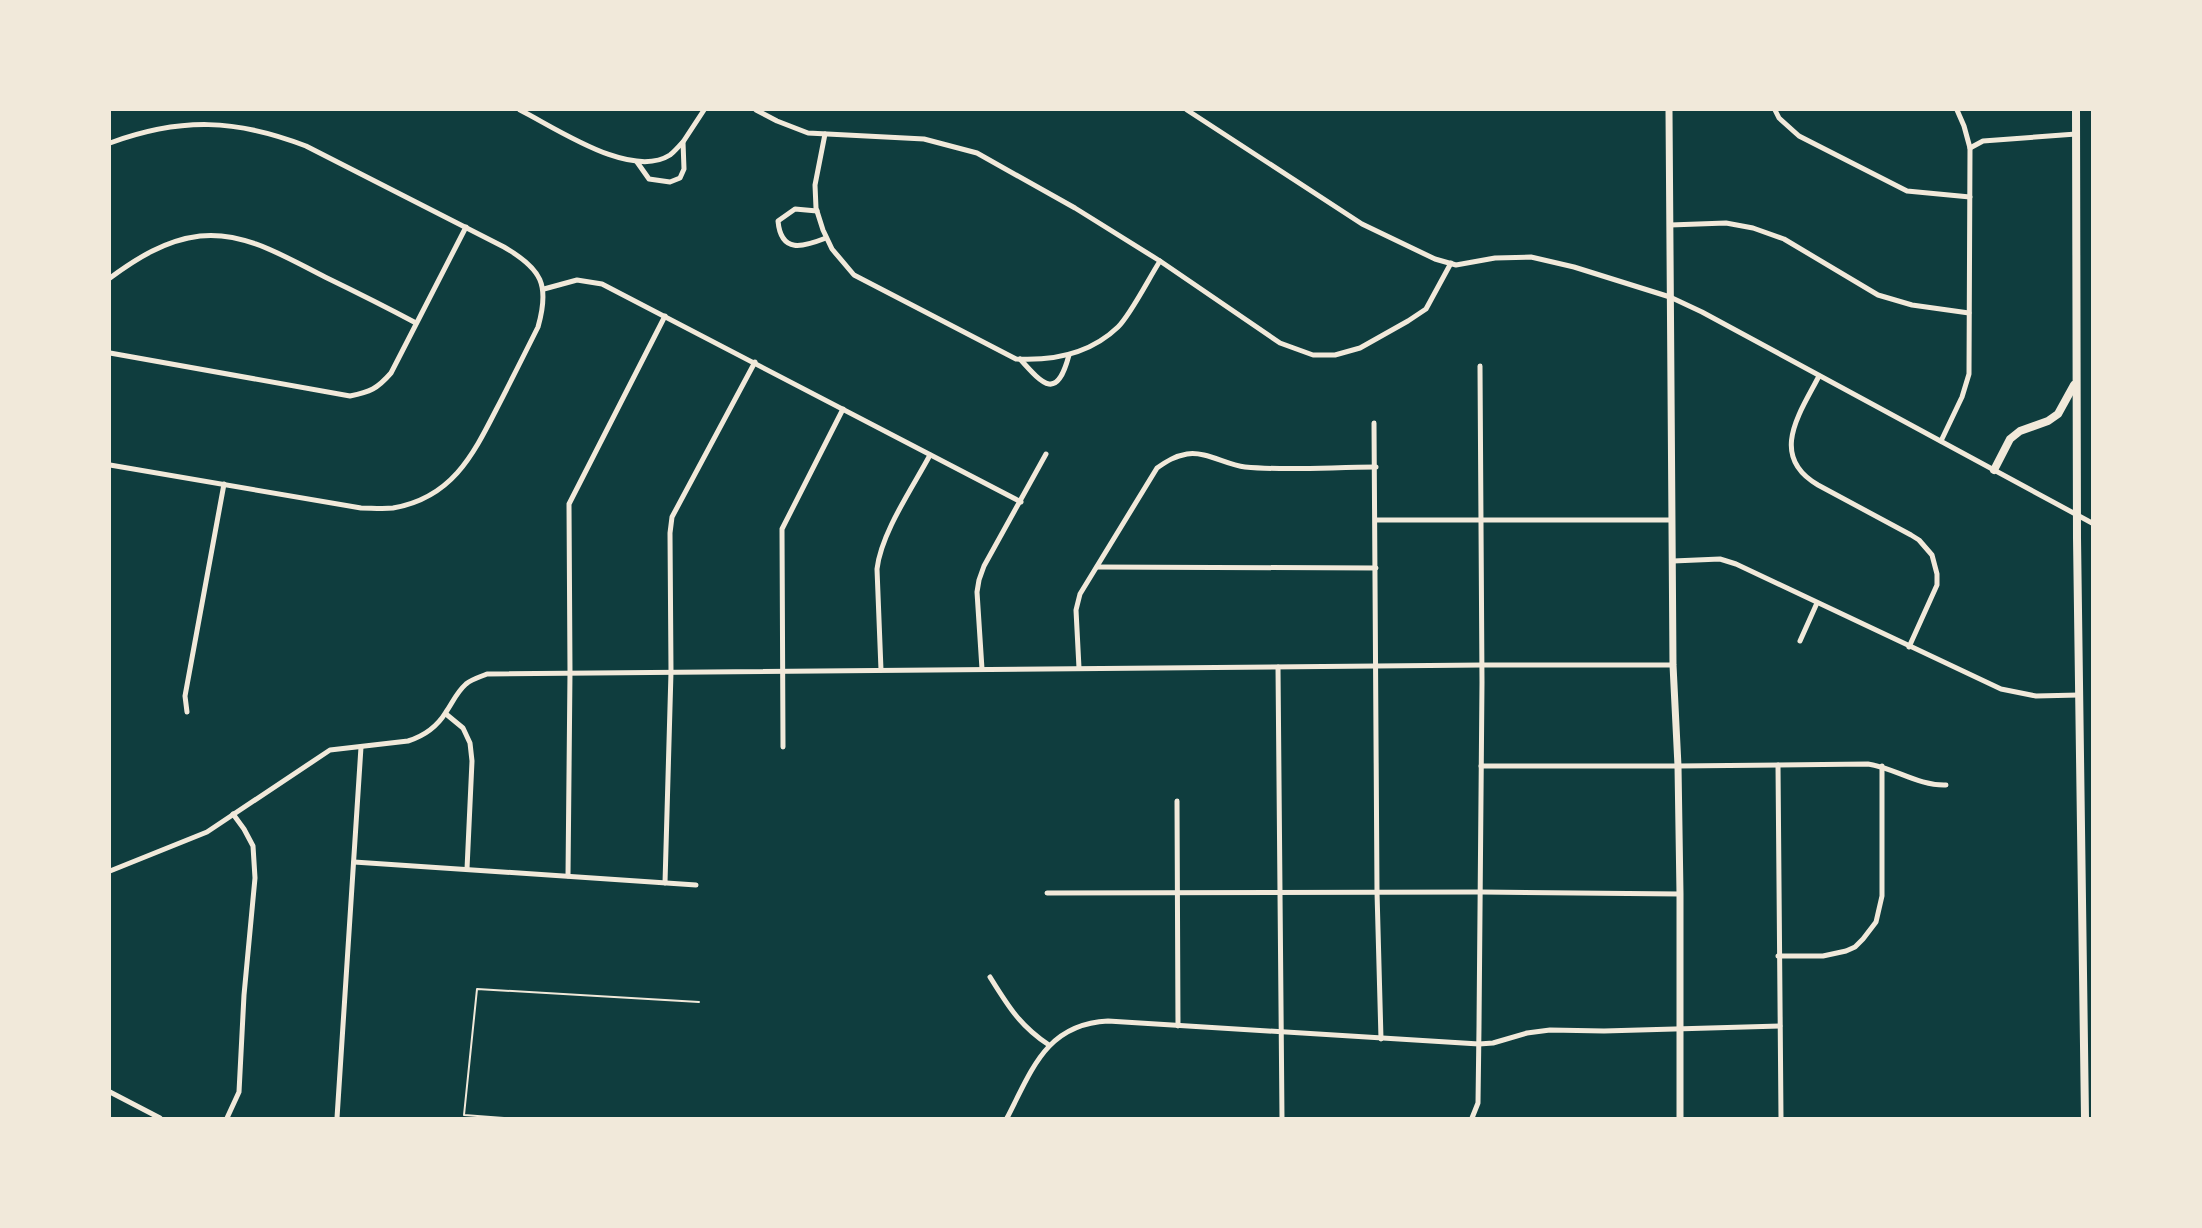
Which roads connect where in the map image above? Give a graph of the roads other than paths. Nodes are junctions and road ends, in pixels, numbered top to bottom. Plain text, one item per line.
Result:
1 (520, 110) edge
2 (704, 110) edge
3 (756, 110) edge
4 (1187, 110) edge
5 (1669, 110) edge
6 (1775, 110) edge
7 (1957, 110) edge
8 (2076, 110) edge
9 (825, 134) junction
10 (2076, 134) junction
11 (683, 142) junction
12 (110, 143) edge
13 (1970, 148) junction
14 (637, 162) junction
15 (1970, 197) junction
16 (817, 211) junction
17 (1670, 225) junction
18 (466, 227) junction
19 (826, 238) junction
20 (1160, 261) junction
21 (1450, 263) junction
22 (110, 278) edge
23 (544, 289) junction
24 (1670, 297) junction
25 (1969, 313) junction
26 (665, 316) junction
27 (416, 322) junction
28 (110, 353) edge
29 (1070, 355) junction
30 (1020, 359) junction
31 (754, 362) junction
32 (1480, 366) dead end
33 (1819, 376) junction
34 (2076, 382) junction
35 (843, 409) junction
36 (1374, 423) dead end
37 (1941, 441) junction
38 (930, 454) junction
39 (1046, 454) dead end
40 (110, 465) edge
41 (1376, 467) junction
42 (1994, 470) junction
43 (224, 484) junction
44 (1021, 502) junction
45 (2077, 515) junction
46 (1481, 519) junction
47 (1376, 520) junction
48 (1672, 520) junction
49 (2092, 523) edge
50 (1672, 561) junction
51 (1097, 567) junction
52 (1376, 568) junction
53 (1817, 603) junction
54 (1800, 641) dead end
55 (1909, 647) junction
56 (1482, 665) junction
57 (1673, 665) junction
58 (1376, 666) junction
59 (1278, 667) junction
60 (982, 669) junction
61 (1079, 669) junction
62 (881, 670) junction
63 (783, 671) junction
64 (570, 672) junction
65 (671, 672) junction
66 (2079, 695) junction
67 (187, 712) dead end
68 (446, 714) junction
69 (361, 747) junction
70 (783, 747) dead end
71 (1778, 765) junction
72 (1482, 766) junction
73 (1678, 766) junction
74 (1882, 766) junction
75 (1946, 785) dead end
76 (1177, 801) dead end
77 (233, 814) junction
78 (354, 862) junction
79 (467, 870) junction
80 (110, 871) edge
81 (568, 876) junction
82 (665, 883) junction
83 (696, 885) dead end
84 (1280, 892) junction
85 (1377, 892) junction
86 (1480, 892) junction
87 (1047, 893) dead end
88 (1178, 893) junction
89 (1680, 894) junction
90 (1778, 956) junction
91 (990, 977) dead end
92 (699, 1002) dead end
93 (1178, 1026) junction
94 (1780, 1026) junction
95 (1679, 1029) junction
96 (1282, 1032) junction
97 (1381, 1039) junction
98 (1479, 1044) junction
99 (1049, 1045) junction
100 (110, 1092) edge
101 (160, 1119) edge
102 (227, 1119) edge
103 (337, 1119) edge
104 (504, 1119) edge
105 (1007, 1119) edge
106 (1282, 1119) edge
107 (1472, 1119) edge
108 (1680, 1119) edge
109 (1781, 1119) edge
110 (2085, 1119) edge

1 - 14 street
2 - 11 street
3 - 9 street
4 - 21 street
5 - 17 street
6 - 15 street
7 - 13 street
8 - 10 highway
9 - 16 street
9 - 20 street
10 - 13 street
10 - 34 highway
11 - 14 street
11 - 14 street
12 - 18 street
13 - 15 street
15 - 25 street
16 - 19 street
16 - 19 street
17 - 24 street
17 - 25 street
18 - 23 street
18 - 27 street
19 - 30 street
20 - 21 street
20 - 29 street
21 - 24 street
22 - 27 street
23 - 26 street
23 - 43 street
24 - 33 street
24 - 48 street
25 - 37 street
26 - 31 street
26 - 64 street
27 - 28 street
29 - 30 street
29 - 30 street
31 - 35 street
31 - 65 street
32 - 46 street
33 - 37 street
33 - 55 street
34 - 42 highway
34 - 45 highway
35 - 38 street
35 - 63 street
36 - 41 street
37 - 42 street
38 - 44 street
38 - 62 street
39 - 44 street
40 - 43 street
41 - 47 street
41 - 51 street
42 - 45 street
43 - 67 street
44 - 60 street
45 - 49 street
45 - 66 highway
46 - 47 street
46 - 48 street
46 - 56 street
47 - 52 street
48 - 50 street
50 - 53 street
50 - 57 street
51 - 52 street
51 - 61 street
52 - 58 street
53 - 54 street
53 - 55 street
55 - 66 street
56 - 57 street
56 - 58 street
56 - 72 street
57 - 73 street
58 - 59 street
58 - 85 street
59 - 61 street
59 - 84 street
60 - 61 street
60 - 62 street
62 - 63 street
63 - 65 street
63 - 70 street
64 - 65 street
64 - 68 street
64 - 81 street
65 - 82 street
66 - 110 highway
68 - 69 street
68 - 79 street
69 - 77 street
69 - 78 street
71 - 73 street
71 - 74 street
71 - 90 street
72 - 73 street
72 - 86 street
73 - 89 street
74 - 75 street
74 - 90 street
76 - 88 street
77 - 80 street
77 - 102 street
78 - 79 street
78 - 103 street
79 - 81 street
81 - 82 street
82 - 83 street
84 - 85 street
84 - 88 street
84 - 96 street
85 - 86 street
85 - 97 street
86 - 89 street
86 - 98 street
87 - 88 street
88 - 93 street
89 - 95 street
90 - 94 street
91 - 99 street
92 - 104 lane
93 - 96 street
93 - 99 street
94 - 95 street
94 - 109 street
95 - 98 street
95 - 108 street
96 - 97 street
96 - 106 street
97 - 98 street
98 - 107 street
99 - 105 street
100 - 101 street

